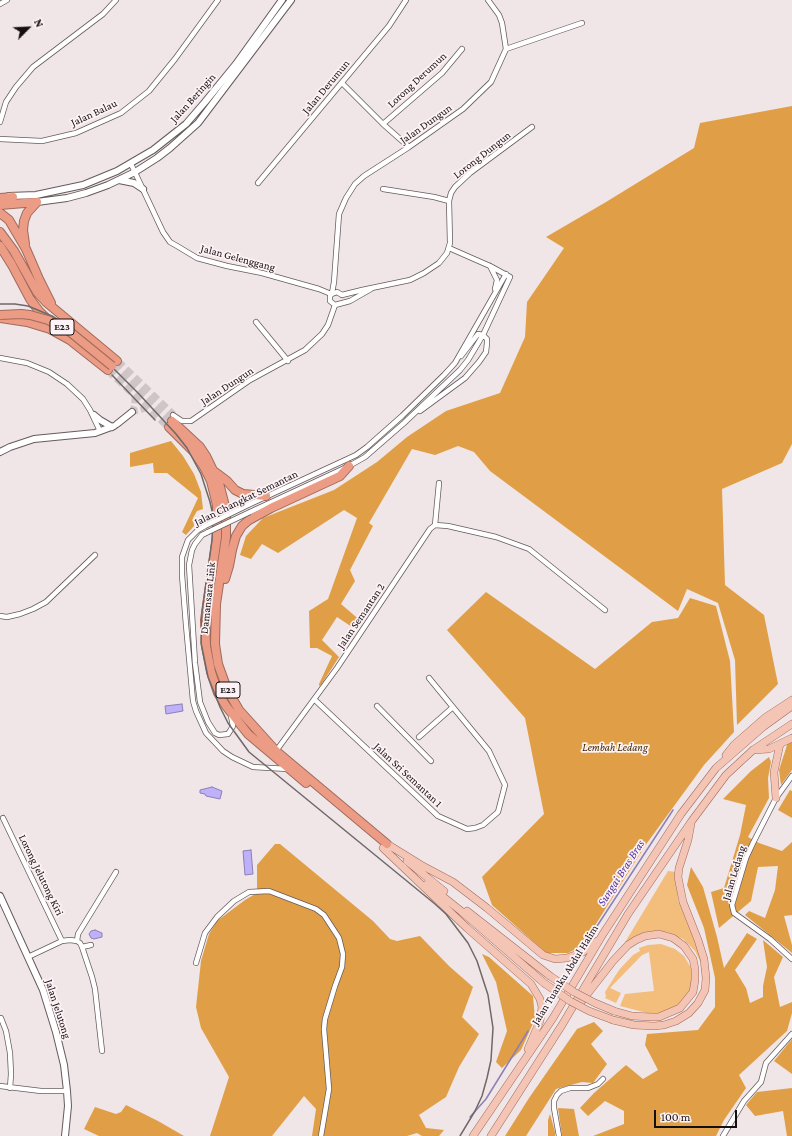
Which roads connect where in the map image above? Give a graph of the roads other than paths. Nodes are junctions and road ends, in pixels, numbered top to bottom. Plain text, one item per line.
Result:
1 (7, 0) edge
2 (116, 0) edge
3 (218, 0) edge
4 (282, 0) edge
5 (291, 0) edge
6 (406, 0) edge
7 (488, 0) edge
8 (0, 4) edge
9 (582, 23) dead end
10 (251, 42) junction
11 (462, 49) dead end
12 (506, 49) junction
13 (244, 52) junction
14 (253, 52) junction
15 (342, 83) junction
16 (0, 122) edge
17 (383, 124) junction
18 (532, 127) dead end
19 (0, 139) edge
20 (409, 147) junction
21 (131, 164) junction
22 (135, 172) junction
23 (119, 180) junction
24 (258, 183) dead end
25 (143, 189) junction
26 (382, 190) dead end
27 (0, 195) edge
28 (13, 197) junction
29 (0, 198) edge
30 (449, 201) junction
31 (37, 202) junction
32 (0, 205) edge
33 (0, 213) edge
34 (0, 232) edge
35 (0, 246) edge
36 (449, 248) junction
37 (26, 249) junction
38 (490, 266) junction
39 (508, 275) junction
40 (334, 282) junction
41 (374, 287) junction
42 (331, 294) junction
43 (340, 294) junction
44 (342, 302) junction
45 (335, 304) junction
46 (486, 309) junction
47 (57, 312) junction
48 (0, 317) edge
49 (256, 322) dead end
50 (483, 335) junction
51 (70, 340) junction
52 (0, 358) edge
53 (288, 361) junction
54 (455, 363) junction
55 (112, 366) junction
56 (132, 412) dead end
57 (94, 415) junction
58 (171, 421) junction
59 (404, 423) junction
60 (114, 426) junction
61 (100, 431) junction
62 (0, 452) edge
63 (349, 466) junction
64 (214, 472) junction
65 (439, 483) dead end
66 (266, 496) junction
67 (435, 525) junction
68 (95, 555) dead end
69 (216, 604) junction
70 (605, 610) dead end
71 (0, 616) edge
72 (429, 678) dead end
73 (315, 700) junction
74 (792, 700) edge
75 (226, 706) junction
76 (377, 706) dead end
77 (792, 706) edge
78 (453, 707) junction
79 (792, 724) edge
80 (418, 737) dead end
81 (792, 738) edge
82 (780, 744) junction
83 (753, 750) junction
84 (276, 751) junction
85 (431, 761) dead end
86 (716, 768) junction
87 (289, 770) junction
88 (792, 776) edge
89 (776, 798) junction
90 (3, 818) dead end
91 (691, 822) junction
92 (385, 846) junction
93 (116, 872) dead end
94 (0, 896) edge
95 (603, 934) junction
96 (62, 941) junction
97 (76, 941) junction
98 (91, 945) dead end
99 (82, 947) junction
100 (28, 957) junction
101 (792, 959) edge
102 (196, 963) dead end
103 (1, 1018) edge
104 (562, 1025) junction
105 (792, 1034) edge
106 (102, 1051) dead end
107 (525, 1058) junction
108 (603, 1079) dead end
109 (0, 1086) edge
110 (10, 1088) junction
111 (67, 1091) junction
112 (65, 1136) edge
113 (322, 1136) edge
114 (473, 1136) edge
115 (491, 1136) edge
116 (559, 1136) edge
117 (723, 1136) edge

1 - 8 street
2 - 16 street
3 - 19 street, Jalan Balau
4 - 10 street, Jalan Beringin
5 - 14 street, Jalan Beringin
6 - 15 street, Jalan Derumun
7 - 12 street
9 - 12 street
10 - 13 street, Jalan Beringin
10 - 14 street
11 - 17 street, Lorong Derumun
12 - 20 street, Jalan Dungun
13 - 14 street
13 - 21 street, Jalan Beringin
14 - 22 street, Jalan Beringin
15 - 17 street
15 - 24 street, Jalan Derumun
17 - 20 street
18 - 30 street, Lorong Dungun
20 - 40 street, Jalan Dungun
21 - 22 street, Jalan Gelenggang
21 - 28 street, Jalan Beringin
22 - 23 street, Jalan Beringin
22 - 25 street, Jalan Gelenggang
23 - 25 street
23 - 31 street, Jalan Beringin
25 - 42 street, Jalan Gelenggang
26 - 30 street
27 - 28 street, Jalan Beringin
28 - 29 highway
30 - 36 street
31 - 32 highway
31 - 37 highway
33 - 37 highway
34 - 47 highway, E23
35 - 51 highway
36 - 38 street
36 - 41 street
37 - 47 highway
38 - 39 street
38 - 46 street, Jalan Changkat Semantan
39 - 46 street, Jalan Changkat Semantan
39 - 50 street, Jalan Changkat Semantan
40 - 42 street, Jalan Dungun
40 - 43 street, Jalan Dungun
41 - 43 street
41 - 44 street
42 - 43 street
42 - 45 street
43 - 44 street
44 - 45 street
45 - 53 street, Jalan Dungun
46 - 54 street, Jalan Changkat Semantan
47 - 55 highway, E23
48 - 51 highway, E23
48 - 55 highway, E23, bridge
49 - 53 street
50 - 54 street
50 - 59 street, Jalan Changkat Semantan
50 - 59 street
51 - 55 highway, E23
52 - 57 street
53 - 58 street, Jalan Dungun
54 - 66 street, Jalan Changkat Semantan
56 - 60 street
57 - 60 street
57 - 61 street
58 - 64 highway, Damansara Link / E23
58 - 75 highway, Damansara Link / E23
59 - 63 street, Jalan Changkat Semantan
60 - 61 street
61 - 62 street
63 - 69 highway
63 - 75 street, Jalan Changkat Semantan, bridge
64 - 66 highway
64 - 69 highway, Damansara Link / E23
65 - 67 street
66 - 87 street, Jalan Changkat Semantan, bridge
67 - 70 street
67 - 73 street, Jalan Semantan 2
68 - 71 street
69 - 84 highway, Damansara Link / E23
72 - 78 street, Jalan Sri Semantan 1
73 - 78 street, Jalan Sri Semantan 1
73 - 84 street, Jalan Semantan 2
74 - 86 main road
75 - 87 highway, Damansara Link / E23
76 - 85 street
77 - 86 main road, Jalan Tuanku Abdul Halim
78 - 80 street
79 - 83 main road, Jalan Tuanku Abdul Halim
81 - 82 main road
82 - 83 main road
82 - 89 main road
83 - 91 main road, Jalan Tuanku Abdul Halim
84 - 92 highway, Damansara Link / E23
86 - 95 main road, Jalan Tuanku Abdul Halim
87 - 92 highway, Damansara Link / E23
88 - 89 street, Jalan Ledang
89 - 101 street, Jalan Ledang
90 - 96 street, Lorong Jelutong Kiri
91 - 92 main road, bridge
91 - 104 main road, Jalan Tuanku Abdul Halim
92 - 95 main road
92 - 104 main road, bridge
92 - 107 main road
93 - 97 street
94 - 100 street, Jalan Jelutong
95 - 107 main road, Jalan Tuanku Abdul Halim
96 - 97 street
96 - 100 street
97 - 99 street
98 - 99 street
99 - 106 street
100 - 111 street, Jalan Jelutong
102 - 113 street
103 - 110 street
104 - 115 main road, Jalan Tuanku Abdul Halim
105 - 117 street
107 - 114 main road, Jalan Tuanku Abdul Halim
108 - 116 street
109 - 110 street
110 - 111 street
111 - 112 street, Jalan Jelutong

